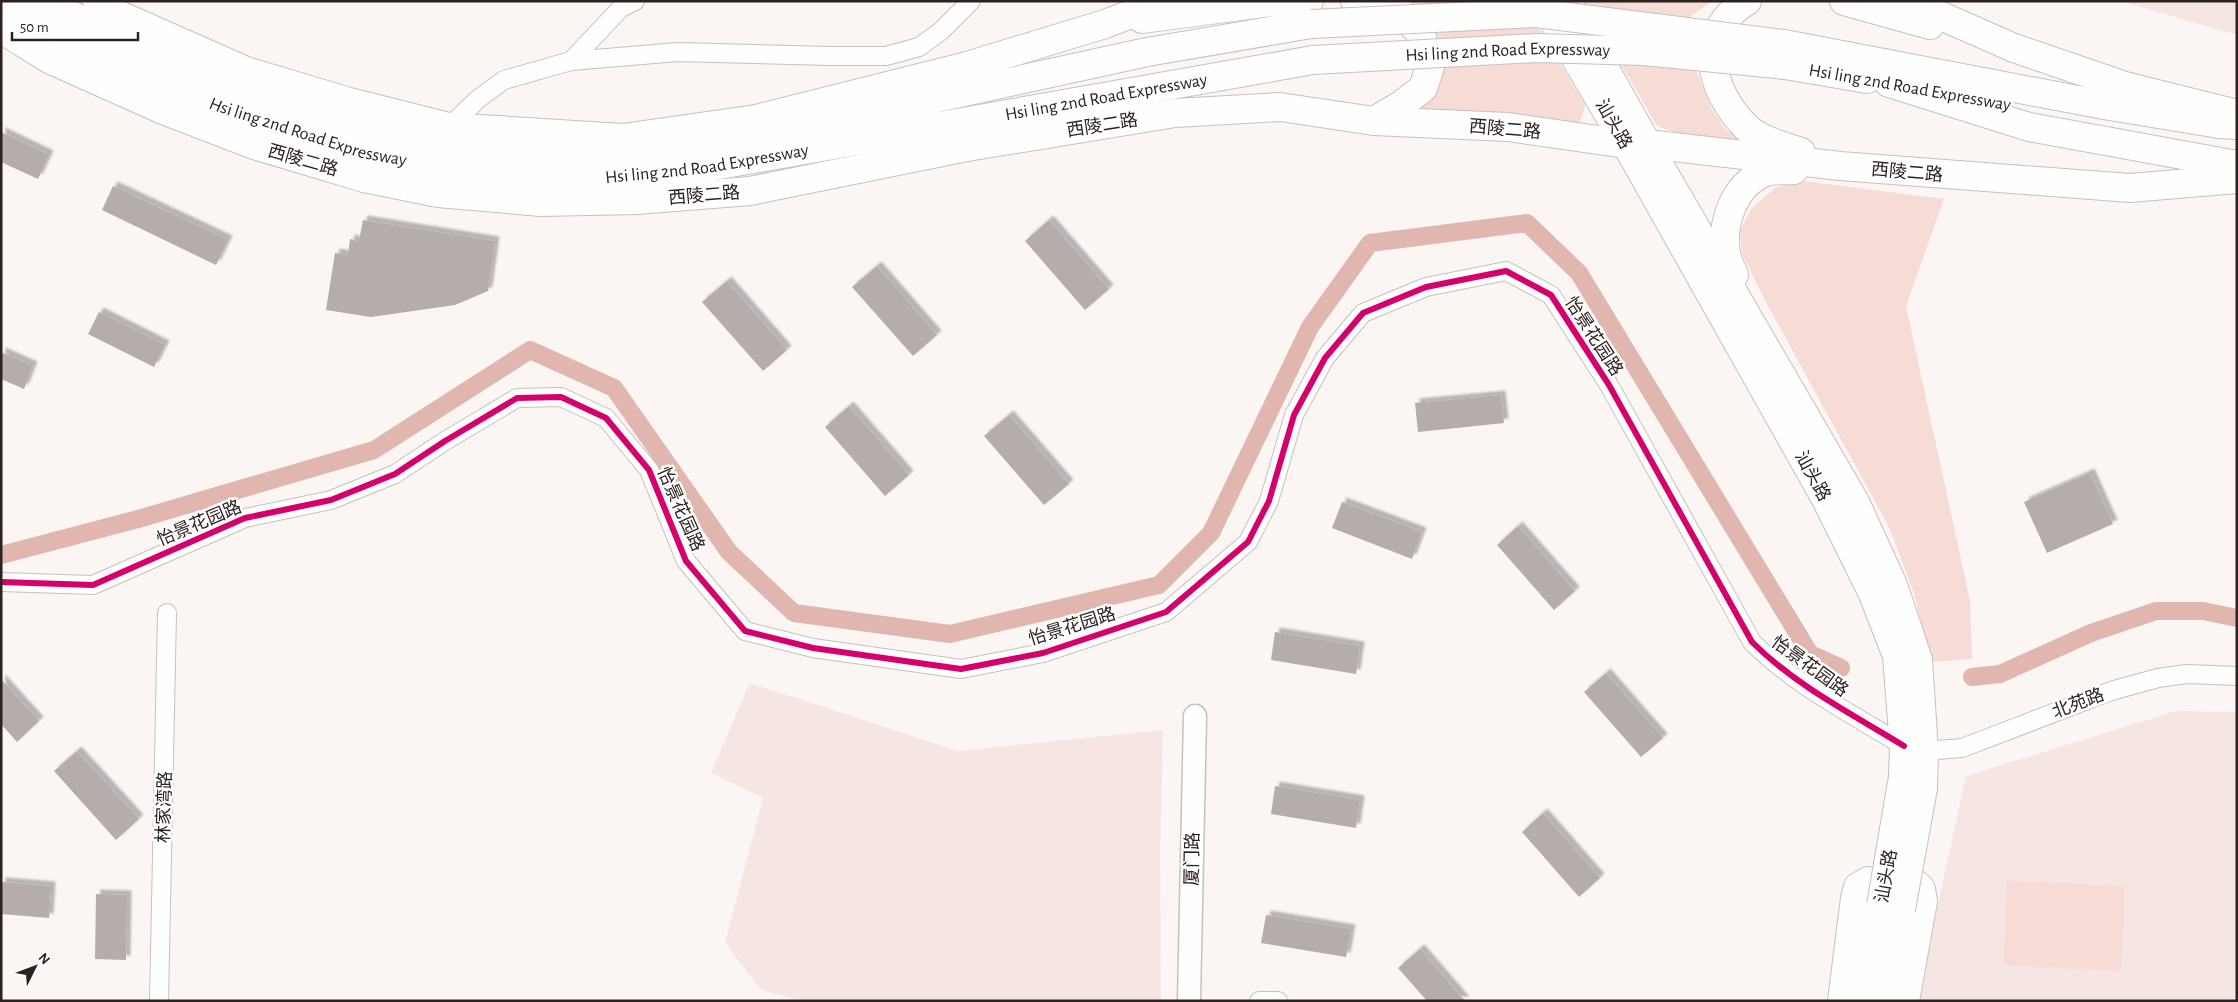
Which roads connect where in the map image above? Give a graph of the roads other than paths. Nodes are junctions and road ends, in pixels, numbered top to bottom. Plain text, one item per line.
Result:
1 (6, 1) edge
2 (48, 1) edge
3 (97, 1) edge
4 (635, 1) edge
5 (971, 1) edge
6 (1165, 1) edge
7 (1355, 1) edge
8 (1542, 1) edge
9 (1567, 1) edge
10 (1747, 1) edge
11 (1844, 1) edge
12 (1907, 1) edge
13 (1310, 13) edge
14 (1105, 24) junction
15 (1, 29) edge
16 (2014, 48) junction
17 (1784, 54) junction
18 (571, 61) junction
19 (967, 66) junction
20 (1889, 83) junction
21 (2237, 114) edge
22 (1374, 120) junction
23 (2237, 125) edge
24 (449, 127) junction
25 (813, 137) junction
26 (2237, 140) edge
27 (1636, 144) junction
28 (967, 148) junction
29 (539, 157) junction
30 (2237, 164) edge
31 (1840, 166) junction
32 (2237, 179) edge
33 (1747, 314) junction
34 (1, 582) edge
35 (167, 613) dead end
36 (2237, 676) edge
37 (1195, 716) dead end
38 (1914, 748) junction
39 (1868, 881) dead end
40 (1917, 885) dead end
41 (1891, 907) junction
42 (159, 1001) edge
43 (1189, 1001) edge
44 (1259, 1001) edge
45 (1278, 1001) edge
46 (1842, 1001) edge
47 (1864, 1001) edge
48 (1885, 1001) edge
49 (1905, 1001) edge

1 - 25 main road, Hsi ling 2nd Road Expressway
2 - 29 main road, Hsi ling 2nd Road Expressway
3 - 24 main road
4 - 18 street
5 - 18 street
6 - 14 main road
7 - 22 main road
8 - 27 main road, 汕头路
9 - 27 main road, 汕头路
10 - 31 main road
11 - 16 main road
12 - 16 main road
13 - 14 main road
13 - 17 main road, Hsi ling 2nd Road Expressway, bridge
13 - 25 main road, Hsi ling 2nd Road Expressway
14 - 19 main road
15 - 28 main road, 西陵二路
16 - 21 main road
17 - 20 main road, Hsi ling 2nd Road Expressway
17 - 23 main road, Hsi ling 2nd Road Expressway
17 - 25 main road, Hsi ling 2nd Road Expressway, bridge
18 - 24 street
19 - 24 main road
19 - 25 main road
20 - 26 main road, Hsi ling 2nd Road Expressway
20 - 30 main road
22 - 27 main road, 西陵二路
22 - 28 main road, 西陵二路
24 - 29 main road
25 - 28 main road
25 - 29 main road, Hsi ling 2nd Road Expressway
27 - 31 main road, 西陵二路
27 - 33 main road, 汕头路
27 - 38 main road, 汕头路
31 - 32 main road, 西陵二路
31 - 33 main road
33 - 38 main road, 汕头路
34 - 38 street, 怡景花园路
35 - 42 street, 林家湾路
36 - 38 street, 北苑路
37 - 43 street, 厦门路
38 - 41 main road, 汕头路, bridge
39 - 46 main road
40 - 49 main road
41 - 47 main road, 汕头路
41 - 48 main road, 汕头路
44 - 45 street

